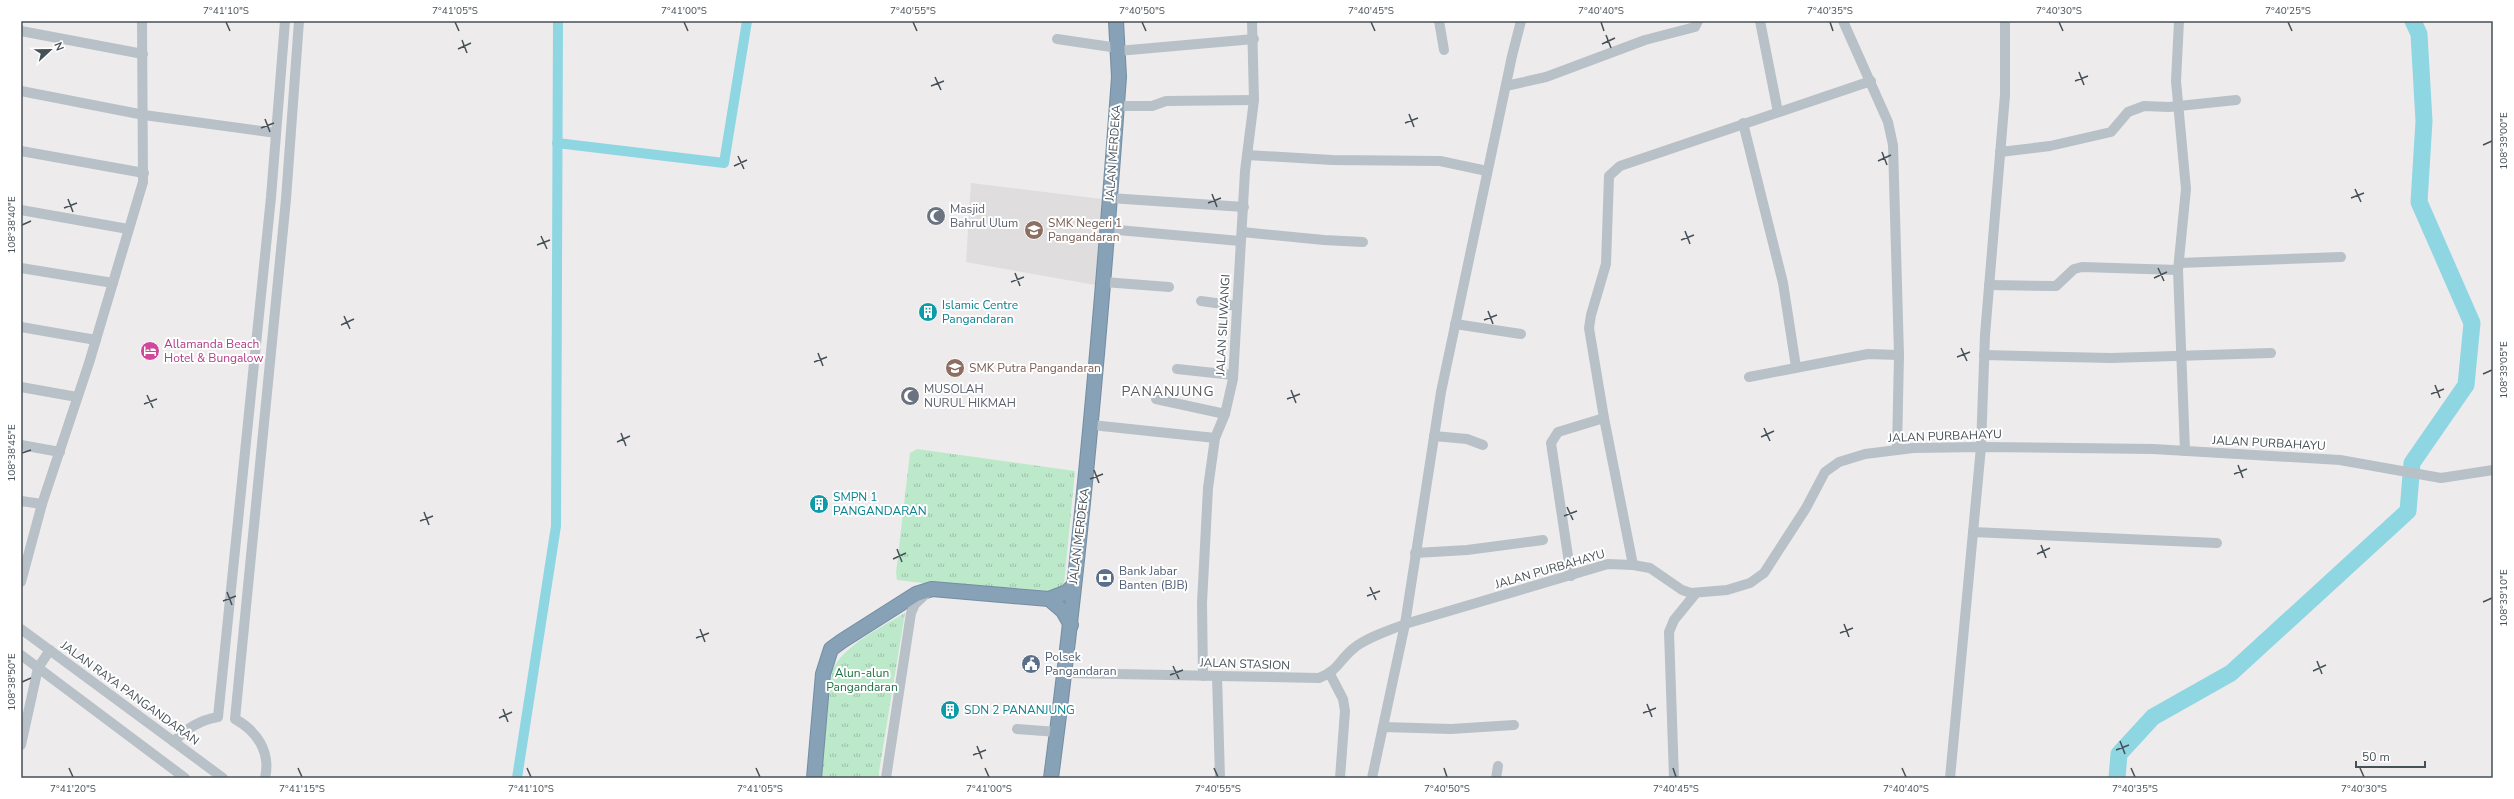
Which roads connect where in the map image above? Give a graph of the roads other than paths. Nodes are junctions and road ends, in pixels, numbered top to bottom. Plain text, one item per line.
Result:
1 (142, 21) edge
2 (284, 21) edge
3 (299, 21) edge
4 (1116, 21) edge
5 (1252, 21) edge
6 (1439, 21) edge
7 (1521, 21) edge
8 (1698, 21) edge
9 (1760, 21) edge
10 (1843, 21) edge
11 (2005, 21) edge
12 (2179, 21) edge
13 (21, 31) edge
14 (1057, 39) dead end
15 (1254, 39) junction
16 (1118, 50) junction
17 (1444, 50) dead end
18 (143, 54) junction
19 (1871, 81) junction
20 (1506, 86) junction
21 (21, 91) edge
22 (1254, 100) junction
23 (2236, 100) dead end
24 (1117, 106) junction
25 (2178, 106) junction
26 (1778, 112) junction
27 (144, 115) junction
28 (1743, 123) junction
29 (276, 133) junction
30 (21, 151) edge
31 (2000, 152) junction
32 (1247, 155) junction
33 (1487, 171) junction
34 (144, 173) junction
35 (271, 198) junction
36 (1110, 198) junction
37 (286, 199) junction
38 (1244, 207) junction
39 (21, 210) edge
40 (128, 229) junction
41 (1108, 229) junction
42 (1241, 236) junction
43 (1363, 242) dead end
44 (2341, 256) dead end
45 (2179, 266) junction
46 (21, 268) edge
47 (1104, 282) junction
48 (113, 283) junction
49 (1989, 285) junction
50 (1169, 287) dead end
51 (1201, 301) dead end
52 (1237, 306) junction
53 (1455, 324) junction
54 (21, 327) edge
55 (1521, 334) dead end
56 (96, 340) junction
57 (2271, 353) dead end
58 (1899, 355) junction
59 (1984, 355) junction
60 (2182, 355) junction
61 (1796, 367) junction
62 (1177, 368) dead end
63 (1233, 375) junction
64 (1749, 377) dead end
65 (21, 386) edge
66 (76, 397) junction
67 (1156, 399) dead end
68 (1225, 414) junction
69 (1604, 418) junction
70 (1092, 425) junction
71 (1434, 436) junction
72 (1215, 438) junction
73 (1483, 444) dead end
74 (21, 445) edge
75 (1981, 447) junction
76 (1897, 450) junction
77 (2185, 451) junction
78 (60, 452) junction
79 (2493, 470) edge
80 (21, 500) edge
81 (42, 504) junction
82 (1973, 532) junction
83 (1543, 540) dead end
84 (2217, 543) dead end
85 (1415, 553) junction
86 (1633, 564) junction
87 (1571, 576) junction
88 (21, 582) edge
89 (1073, 586) junction
90 (932, 589) junction
91 (1696, 593) junction
92 (1049, 599) junction
93 (1405, 624) junction
94 (1070, 625) junction
95 (21, 628) edge
96 (50, 650) junction
97 (21, 655) edge
98 (38, 668) junction
99 (1065, 673) junction
100 (1330, 674) junction
101 (1203, 676) junction
102 (1218, 676) junction
103 (218, 717) junction
104 (235, 719) junction
105 (1514, 725) dead end
106 (1383, 727) junction
107 (1017, 729) dead end
108 (1057, 732) junction
109 (174, 742) junction
110 (21, 745) edge
111 (1498, 766) dead end
112 (185, 778) edge
113 (223, 778) edge
114 (265, 778) edge
115 (814, 778) edge
116 (886, 778) edge
117 (1051, 778) edge
118 (1220, 778) edge
119 (1340, 778) edge
120 (1372, 778) edge
121 (1496, 778) edge
122 (1674, 778) edge
123 (1950, 778) edge

1 - 18 street
2 - 29 street
3 - 37 street
4 - 16 highway, JALAN MERDEKA
5 - 15 street, JALAN SILIWANGI
6 - 17 street
7 - 20 street
8 - 20 street
9 - 26 street
10 - 19 street
11 - 31 street
12 - 25 street
13 - 18 street
14 - 16 street
15 - 16 street
15 - 22 street, JALAN SILIWANGI
16 - 24 highway, JALAN MERDEKA
18 - 27 street
19 - 26 street
19 - 58 street
20 - 33 street
21 - 27 street
22 - 24 street
22 - 32 street, JALAN SILIWANGI
23 - 25 street
24 - 36 highway, JALAN MERDEKA
25 - 31 street
25 - 45 street
26 - 28 street
27 - 29 street
27 - 34 street
28 - 61 street
28 - 69 street
29 - 35 street
30 - 34 street
31 - 49 street
32 - 33 street
32 - 38 street, JALAN SILIWANGI
33 - 53 street
34 - 40 street
35 - 37 street
35 - 103 street
36 - 38 street
36 - 41 highway, JALAN MERDEKA
37 - 104 street
38 - 42 street, JALAN SILIWANGI
39 - 40 street
40 - 48 street
41 - 42 street
41 - 47 highway, JALAN MERDEKA
42 - 43 street
42 - 52 street, JALAN SILIWANGI
44 - 45 street
45 - 49 street
45 - 60 street
46 - 48 street
47 - 50 street
47 - 70 highway, JALAN MERDEKA
48 - 56 street
49 - 59 street
51 - 52 street
52 - 63 street, JALAN SILIWANGI
53 - 55 street
53 - 71 street
54 - 56 street
56 - 66 street
57 - 60 street
58 - 61 street
58 - 76 street
59 - 60 street
59 - 75 street
60 - 77 street
61 - 64 street
62 - 63 street
63 - 68 street, JALAN SILIWANGI
65 - 66 street
66 - 78 street
67 - 68 street
68 - 72 street, JALAN SILIWANGI
69 - 86 street
69 - 87 street
70 - 72 street
70 - 89 highway, JALAN MERDEKA
71 - 73 street
71 - 85 street
72 - 101 street, JALAN SILIWANGI
74 - 78 street
75 - 76 street, JALAN PURBAHAYU
75 - 77 street, JALAN PURBAHAYU
75 - 82 street
76 - 91 street, JALAN PURBAHAYU
77 - 79 street, JALAN PURBAHAYU
78 - 81 street
80 - 81 street
81 - 88 street
82 - 84 street
82 - 123 street
83 - 85 street
85 - 93 street
86 - 87 street, JALAN PURBAHAYU
86 - 91 street, JALAN PURBAHAYU
87 - 93 street, JALAN PURBAHAYU
89 - 92 highway
89 - 94 highway, JALAN MERDEKA
90 - 92 highway
90 - 115 highway
90 - 116 street
91 - 122 street
92 - 94 highway
93 - 100 street
93 - 106 street
94 - 99 highway, JALAN MERDEKA
95 - 96 street, JALAN RAYA PANGANDARAN
96 - 98 street
96 - 109 street, JALAN RAYA PANGANDARAN
97 - 98 street
98 - 110 street
98 - 112 street
99 - 101 street, JALAN STASION
99 - 108 highway, JALAN MERDEKA
100 - 102 street, JALAN STASION
100 - 119 street
101 - 102 street, JALAN STASION
102 - 118 street
103 - 104 street
103 - 109 street
104 - 114 street
105 - 106 street
106 - 120 street
107 - 108 street
108 - 117 highway, JALAN MERDEKA
109 - 113 street, JALAN RAYA PANGANDARAN
111 - 121 street

